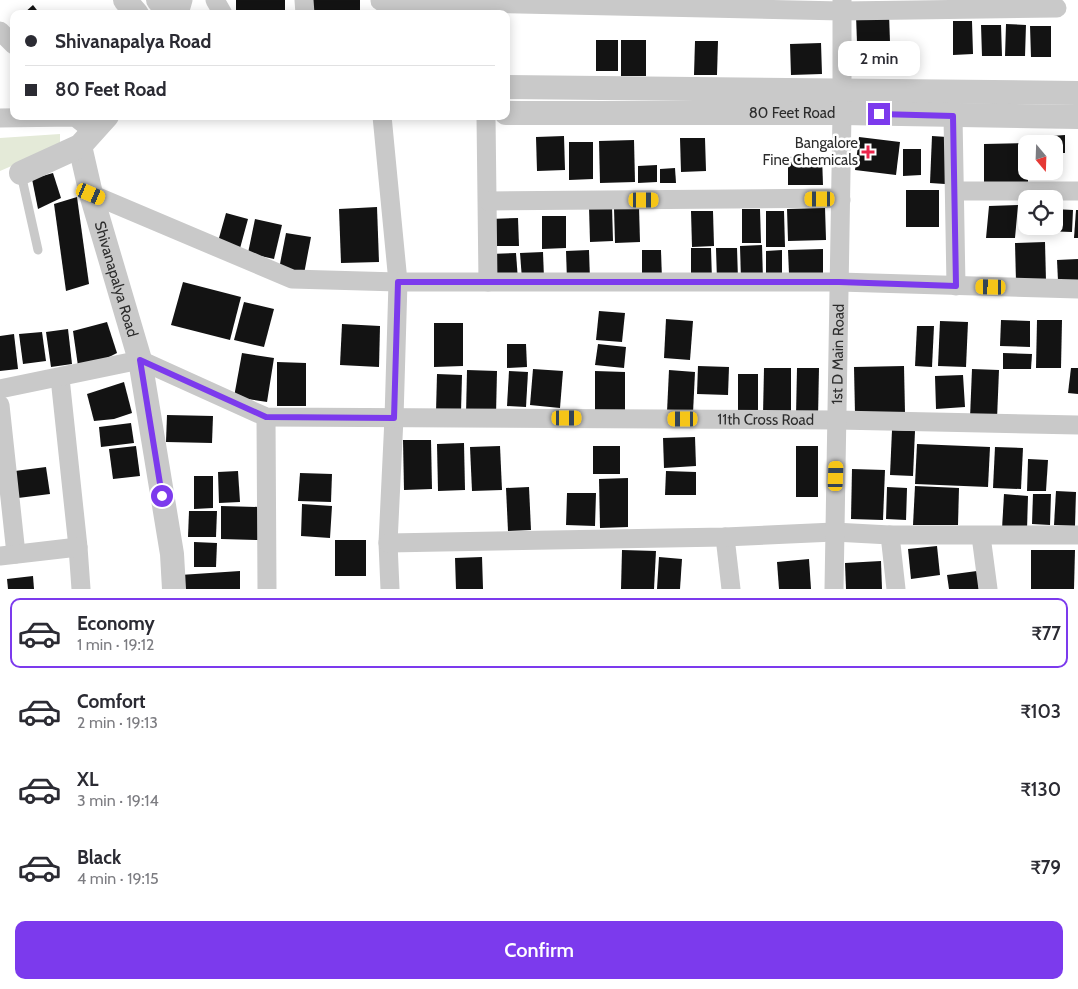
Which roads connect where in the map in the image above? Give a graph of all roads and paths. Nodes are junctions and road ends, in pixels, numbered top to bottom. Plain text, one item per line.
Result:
1 (125, 0) edge
2 (158, 0) edge
3 (1011, 4) edge
4 (380, 5) edge
5 (842, 5) edge
6 (1057, 8) dead end
7 (134, 10) edge
8 (167, 10) edge
9 (0, 31) edge
10 (10, 42) edge
11 (510, 87) edge
12 (842, 89) junction
13 (1078, 93) edge
14 (510, 113) edge
15 (842, 113) junction
16 (953, 116) junction
17 (1078, 117) edge
18 (25, 120) edge
19 (382, 120) edge
20 (486, 120) edge
21 (86, 125) edge
22 (21, 173) joint
23 (955, 191) junction
24 (1078, 191) edge
25 (91, 194) junction
26 (841, 200) junction
27 (488, 201) junction
28 (38, 250) dead end
29 (398, 282) junction
30 (488, 282) junction
31 (839, 282) junction
32 (956, 286) junction
33 (1078, 289) edge
34 (140, 360) junction
35 (60, 378) junction
36 (0, 389) edge
37 (0, 405) edge
38 (266, 417) junction
39 (394, 418) junction
40 (837, 420) junction
41 (1078, 425) edge
42 (834, 532) junction
43 (890, 535) junction
44 (1078, 535) edge
45 (981, 536) junction
46 (725, 537) junction
47 (388, 543) junction
48 (78, 547) junction
49 (8, 555) edge
50 (81, 589) edge
51 (174, 589) edge
52 (267, 589) edge
53 (390, 589) edge
54 (731, 589) edge
55 (834, 589) edge
56 (896, 589) edge
57 (988, 589) edge

1 - 7 street
2 - 8 street
3 - 5 street
3 - 6 street
4 - 5 street
5 - 12 street, 1st D Main Road
9 - 10 street
11 - 12 street, 80 Feet Road
12 - 13 street, 80 Feet Road
12 - 15 street, 1st D Main Road
14 - 15 street, 80 Feet Road
15 - 16 street, 80 Feet Road
15 - 26 street, 1st D Main Road
16 - 17 street, 80 Feet Road
16 - 23 street
18 - 21 street
19 - 29 street
20 - 27 street
21 - 22 street
21 - 25 street, Shivanapalya Road
22 - 28 lane
23 - 24 street
23 - 32 street
25 - 29 street
25 - 34 street, Shivanapalya Road
26 - 27 street
26 - 31 street, 1st D Main Road
27 - 30 street
29 - 30 street
29 - 39 street
30 - 31 street
31 - 32 street
31 - 40 street, 1st D Main Road
32 - 33 street
34 - 35 street
34 - 38 street
34 - 51 street, Shivanapalya Road
35 - 36 street
35 - 48 street
37 - 49 street
38 - 39 street, 11th Cross Road
38 - 52 street
39 - 40 street, 11th Cross Road
39 - 47 street
40 - 41 street, 11th Cross Road
40 - 42 street, 1st D Main Road
42 - 43 street
42 - 46 street
42 - 55 street, 1st D Main Road
43 - 45 street
43 - 56 street
44 - 45 street
45 - 57 street
46 - 47 street
46 - 54 street
47 - 53 street
48 - 49 street
48 - 50 street

